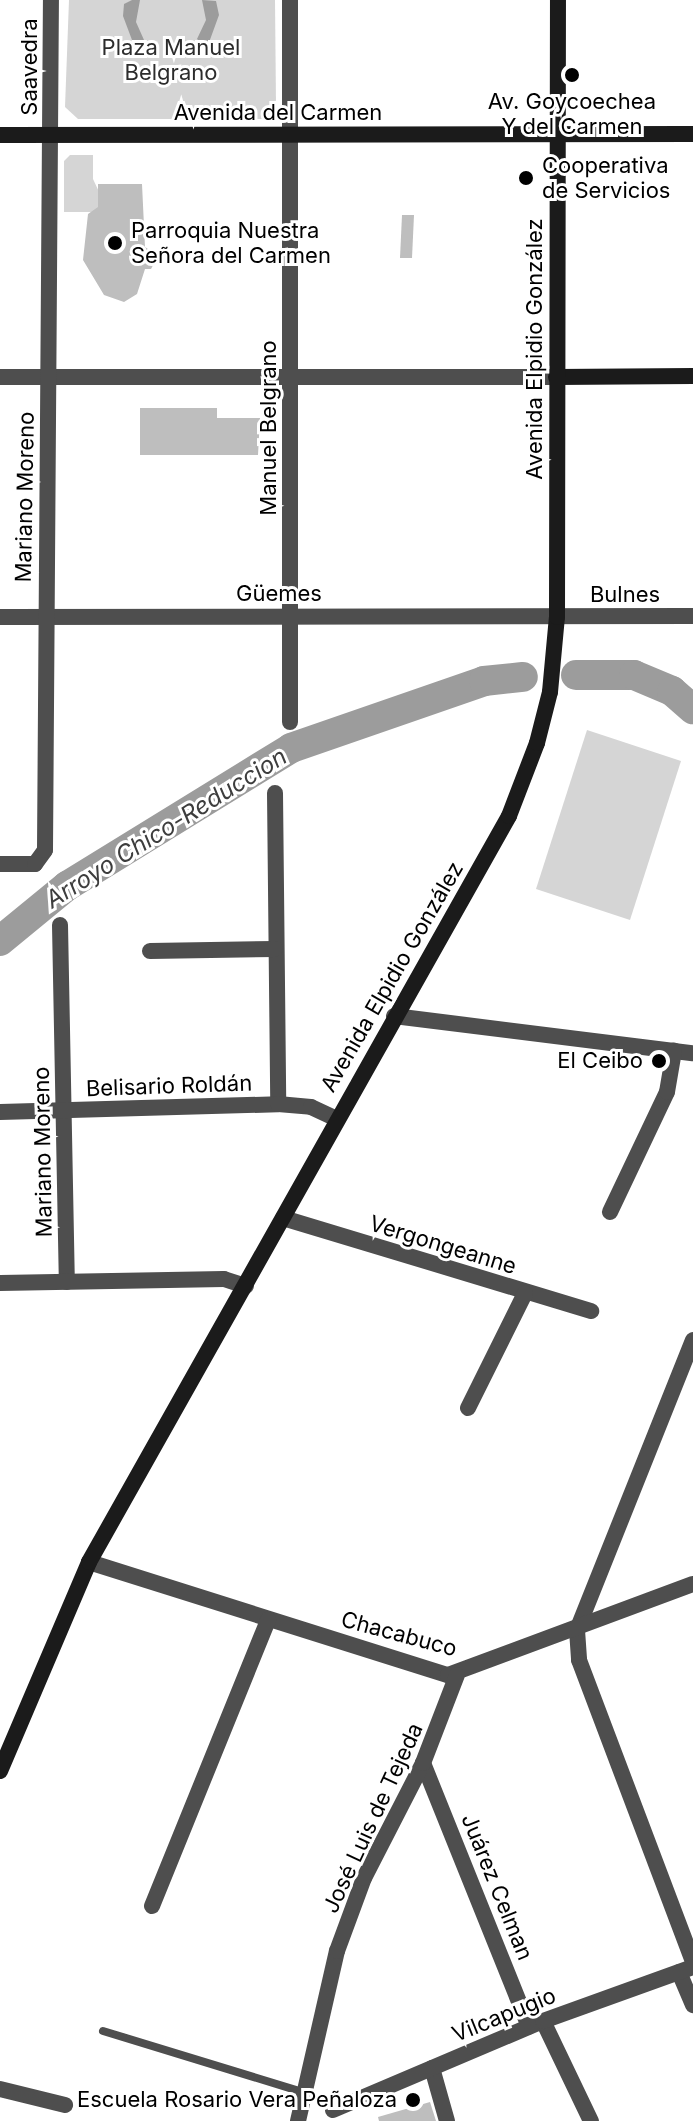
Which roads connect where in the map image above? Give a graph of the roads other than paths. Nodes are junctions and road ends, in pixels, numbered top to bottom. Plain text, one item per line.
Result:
1 (51, 0) edge
2 (290, 0) edge
3 (558, 0) edge
4 (52, 134) junction
5 (693, 134) edge
6 (0, 135) edge
7 (290, 135) junction
8 (556, 135) junction
9 (693, 376) edge
10 (0, 377) edge
11 (292, 377) junction
12 (556, 377) junction
13 (49, 378) junction
14 (291, 616) junction
15 (693, 616) edge
16 (0, 617) edge
17 (45, 617) junction
18 (557, 617) junction
19 (290, 722) dead end
20 (275, 793) dead end
21 (0, 864) edge
22 (60, 925) dead end
23 (275, 949) junction
24 (150, 951) dead end
25 (394, 1016) junction
26 (674, 1051) junction
27 (693, 1053) edge
28 (278, 1104) junction
29 (65, 1111) junction
30 (0, 1112) edge
31 (337, 1119) junction
32 (610, 1212) dead end
33 (283, 1218) junction
34 (67, 1282) junction
35 (0, 1283) edge
36 (246, 1286) junction
37 (525, 1293) junction
38 (591, 1311) dead end
39 (691, 1350) edge
40 (468, 1408) dead end
41 (89, 1562) junction
42 (693, 1584) edge
43 (268, 1620) junction
44 (577, 1630) junction
45 (457, 1675) junction
46 (423, 1763) junction
47 (0, 1771) edge
48 (152, 1906) dead end
49 (688, 1967) edge
50 (693, 2005) edge
51 (536, 2024) junction
52 (103, 2031) dead end
53 (432, 2068) junction
54 (0, 2089) edge
55 (303, 2092) junction
56 (65, 2105) dead end
57 (333, 2110) dead end
58 (298, 2121) edge
59 (447, 2121) edge
60 (591, 2121) edge

1 - 4 street, Saavedra
2 - 7 street, Manuel Belgrano
3 - 8 main road, Avenida Elpidio González
4 - 6 main road, Avenida del Carmen
4 - 7 main road, Avenida del Carmen
4 - 13 street, Mariano Moreno
5 - 8 main road, Avenida del Carmen
7 - 8 main road, Avenida del Carmen
7 - 11 street, Manuel Belgrano
8 - 12 main road, Avenida Elpidio González
9 - 12 main road
10 - 13 street
11 - 12 street
11 - 13 street
11 - 14 street, Manuel Belgrano
12 - 18 main road, Avenida Elpidio González
13 - 17 street, Mariano Moreno
14 - 17 street, Güemes
14 - 18 street, Güemes
14 - 19 street, Manuel Belgrano
15 - 18 street, Bulnes
16 - 17 street, Güemes
17 - 21 street, Mariano Moreno
18 - 25 main road, Avenida Elpidio González
20 - 23 street
22 - 29 street, Mariano Moreno
23 - 24 street
23 - 28 street
25 - 26 street
25 - 31 main road, Avenida Elpidio González
26 - 27 street
26 - 32 street
28 - 29 street, Belisario Roldán
28 - 31 street, Belisario Roldán
29 - 30 street, Belisario Roldán
29 - 34 street, Mariano Moreno
31 - 33 main road, Avenida Elpidio González
33 - 36 main road, Avenida Elpidio González
33 - 37 street, Vergongeanne
34 - 35 street
34 - 36 street
36 - 41 main road, Avenida Elpidio González
37 - 38 street, Vergongeanne
37 - 40 street
39 - 44 street
41 - 43 street, Chacabuco
41 - 47 main road, Avenida Elpidio González
42 - 44 street, Chacabuco
43 - 45 street, Chacabuco
43 - 48 street
44 - 45 street, Chacabuco
44 - 49 street
45 - 46 street, José Luis de Tejeda
46 - 51 street, Juárez Celman
46 - 55 street, José Luis de Tejeda
49 - 50 street
49 - 51 street, Vilcapugio
51 - 53 street, Vilcapugio
51 - 60 street, Juárez Celman
52 - 55 lane
53 - 57 street, Vilcapugio
53 - 59 street
54 - 56 street
55 - 58 street, José Luis de Tejeda

